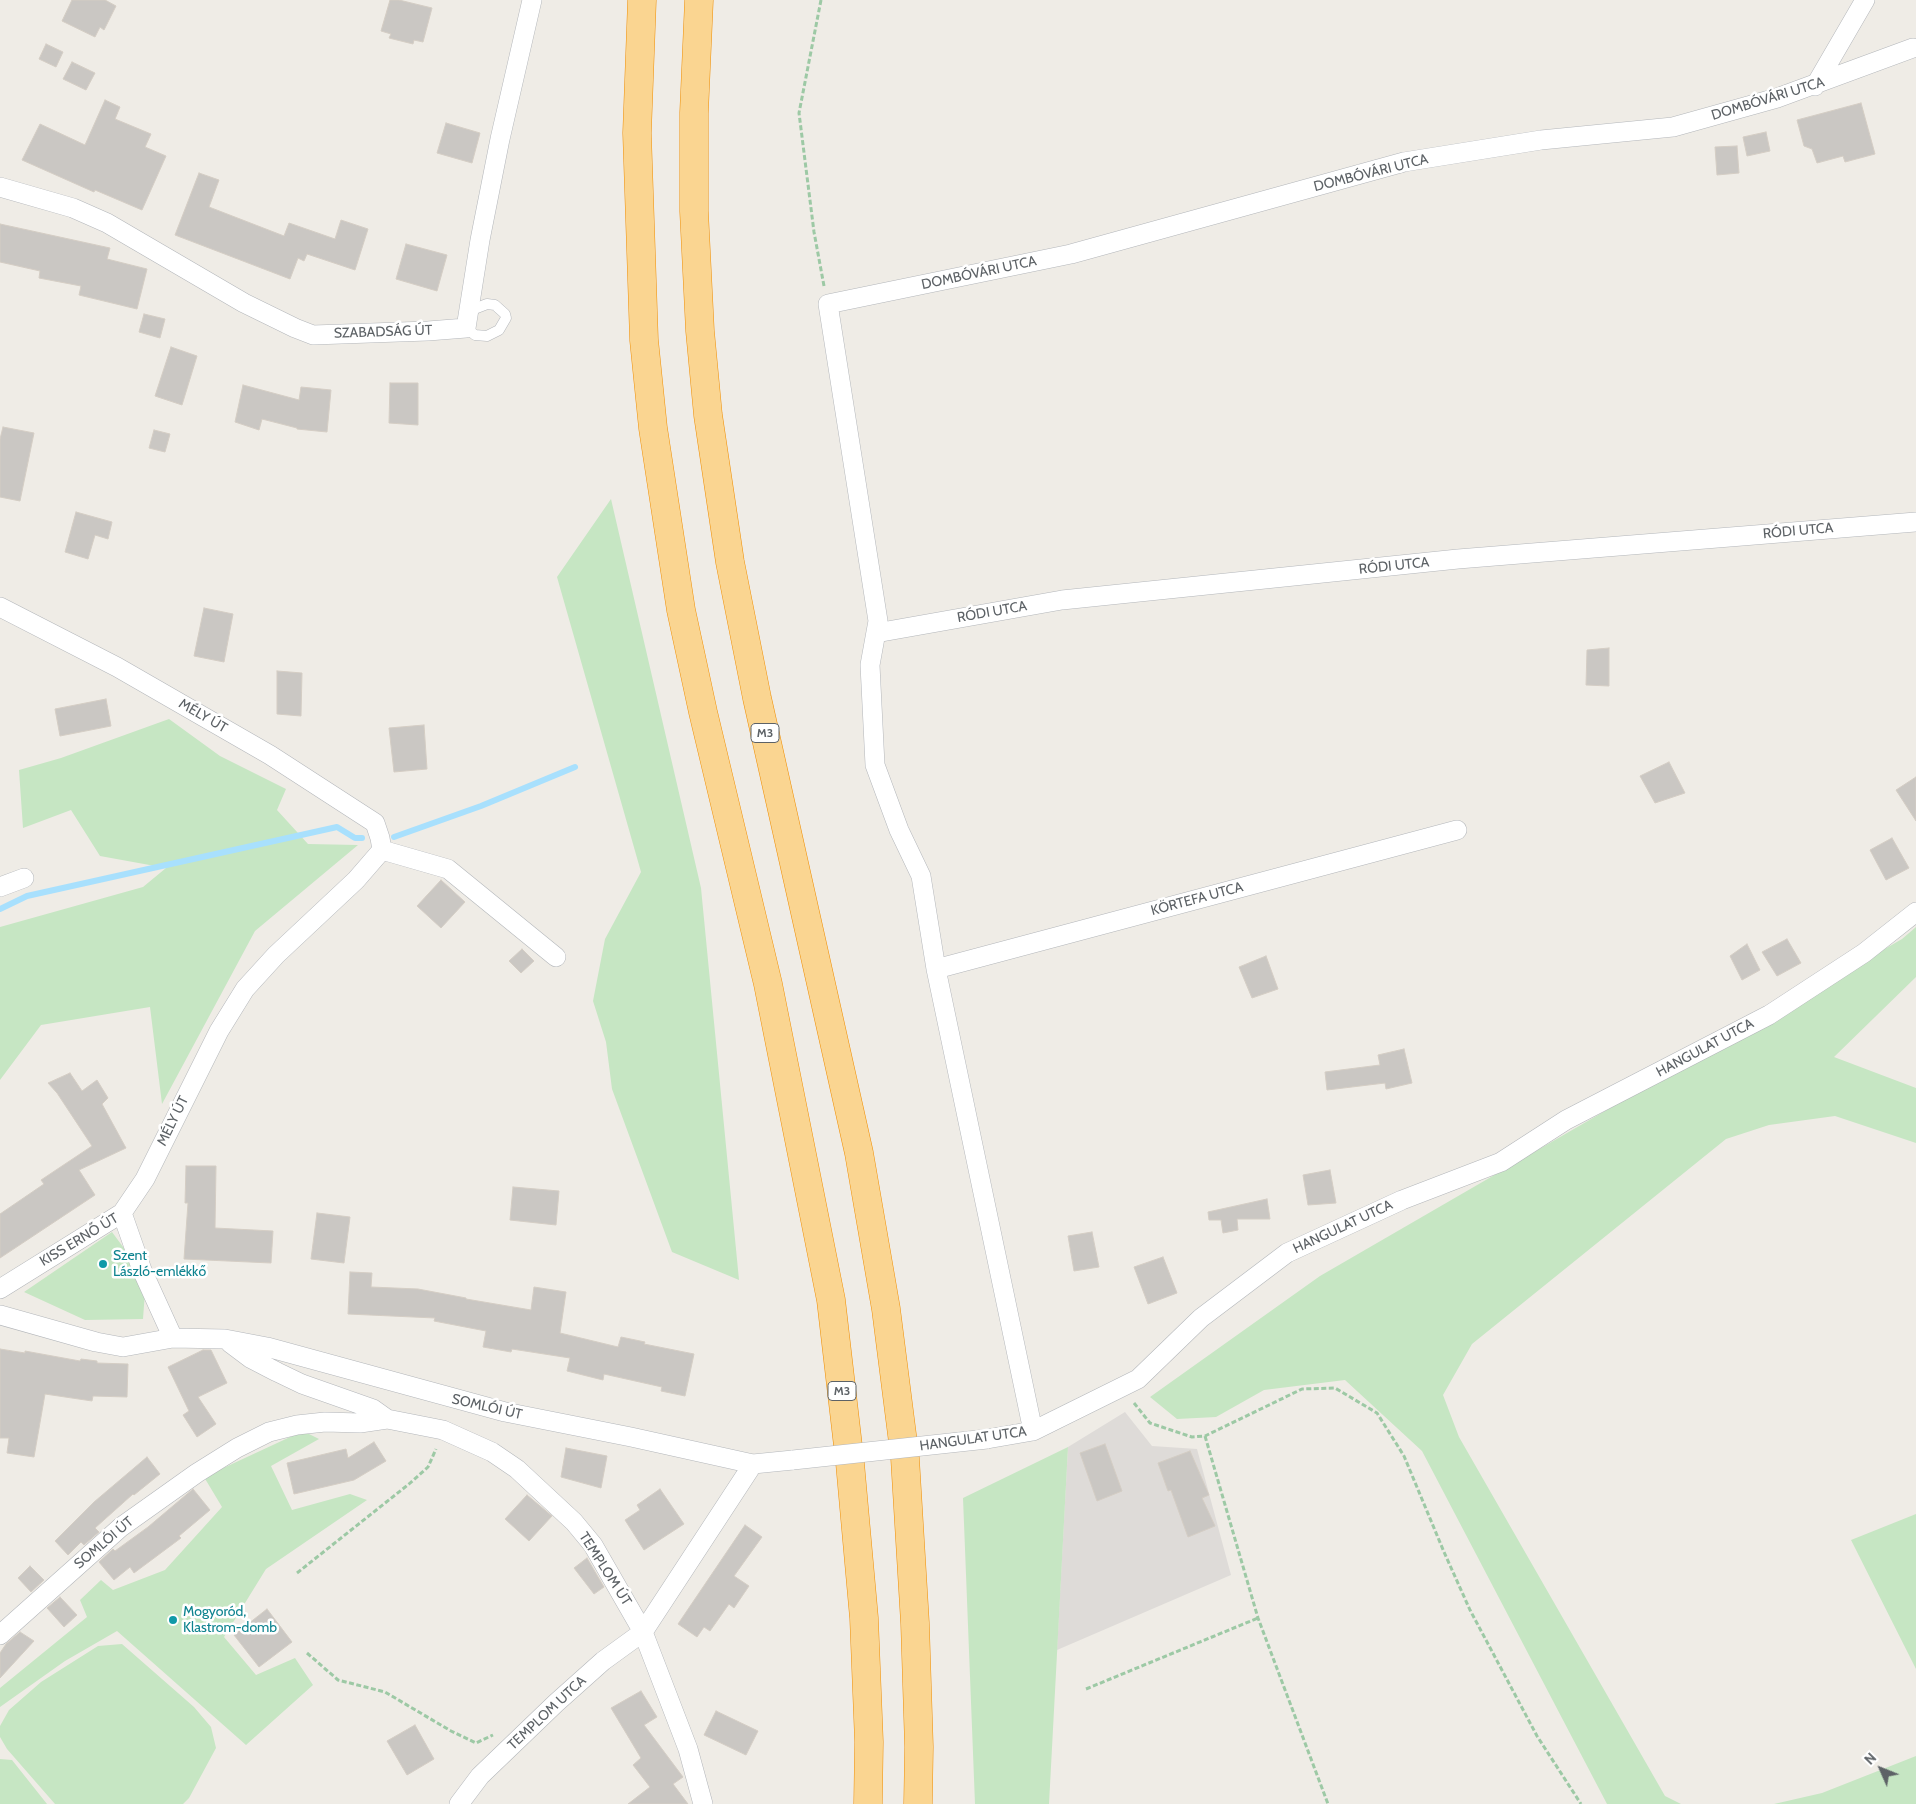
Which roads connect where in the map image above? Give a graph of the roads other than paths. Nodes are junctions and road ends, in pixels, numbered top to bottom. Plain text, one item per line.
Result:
1 (532, 0) edge
2 (642, 0) edge
3 (699, 0) edge
4 (1864, 0) edge
5 (1913, 48) dead end
6 (1815, 86) junction
7 (0, 187) edge
8 (1916, 522) edge
9 (0, 607) edge
10 (876, 633) junction
11 (1457, 830) dead end
12 (382, 850) junction
13 (24, 878) dead end
14 (0, 886) edge
15 (1916, 912) edge
16 (556, 957) dead end
17 (936, 969) junction
18 (122, 1213) junction
19 (0, 1289) edge
20 (0, 1315) edge
21 (173, 1338) junction
22 (225, 1340) junction
23 (388, 1419) junction
24 (1033, 1431) junction
25 (753, 1464) junction
26 (540, 1490) joint
27 (643, 1632) junction
28 (0, 1635) edge
29 (459, 1804) edge
30 (703, 1804) edge
31 (868, 1804) edge
32 (918, 1804) edge

1 - 7 street, SZABADSÁG ÚT
2 - 31 highway, M3
3 - 32 highway, M3
4 - 6 street
5 - 6 street, DOMBÓVÁRI UTCA
6 - 10 street, DOMBÓVÁRI UTCA
8 - 10 street, RÓDI UTCA
9 - 12 street, MÉLY ÚT
10 - 17 street
11 - 17 street, KÖRTEFA UTCA
12 - 16 street
12 - 18 street, MÉLY ÚT
13 - 14 street
15 - 24 street, HANGULAT UTCA
17 - 24 street
18 - 19 street, KISS ERNŐ ÚT
18 - 21 street, KISS ERNŐ ÚT
20 - 21 street
21 - 22 street, SOMLÓI ÚT
22 - 23 street, SOMLÓI ÚT
22 - 25 street, SOMLÓI ÚT
23 - 26 street, SOMLÓI ÚT
23 - 28 street, SOMLÓI ÚT
24 - 25 street, HANGULAT UTCA, bridge
25 - 27 street, TEMPLOM UTCA
26 - 27 street, TEMPLOM ÚT
27 - 29 street, TEMPLOM UTCA
27 - 30 street

